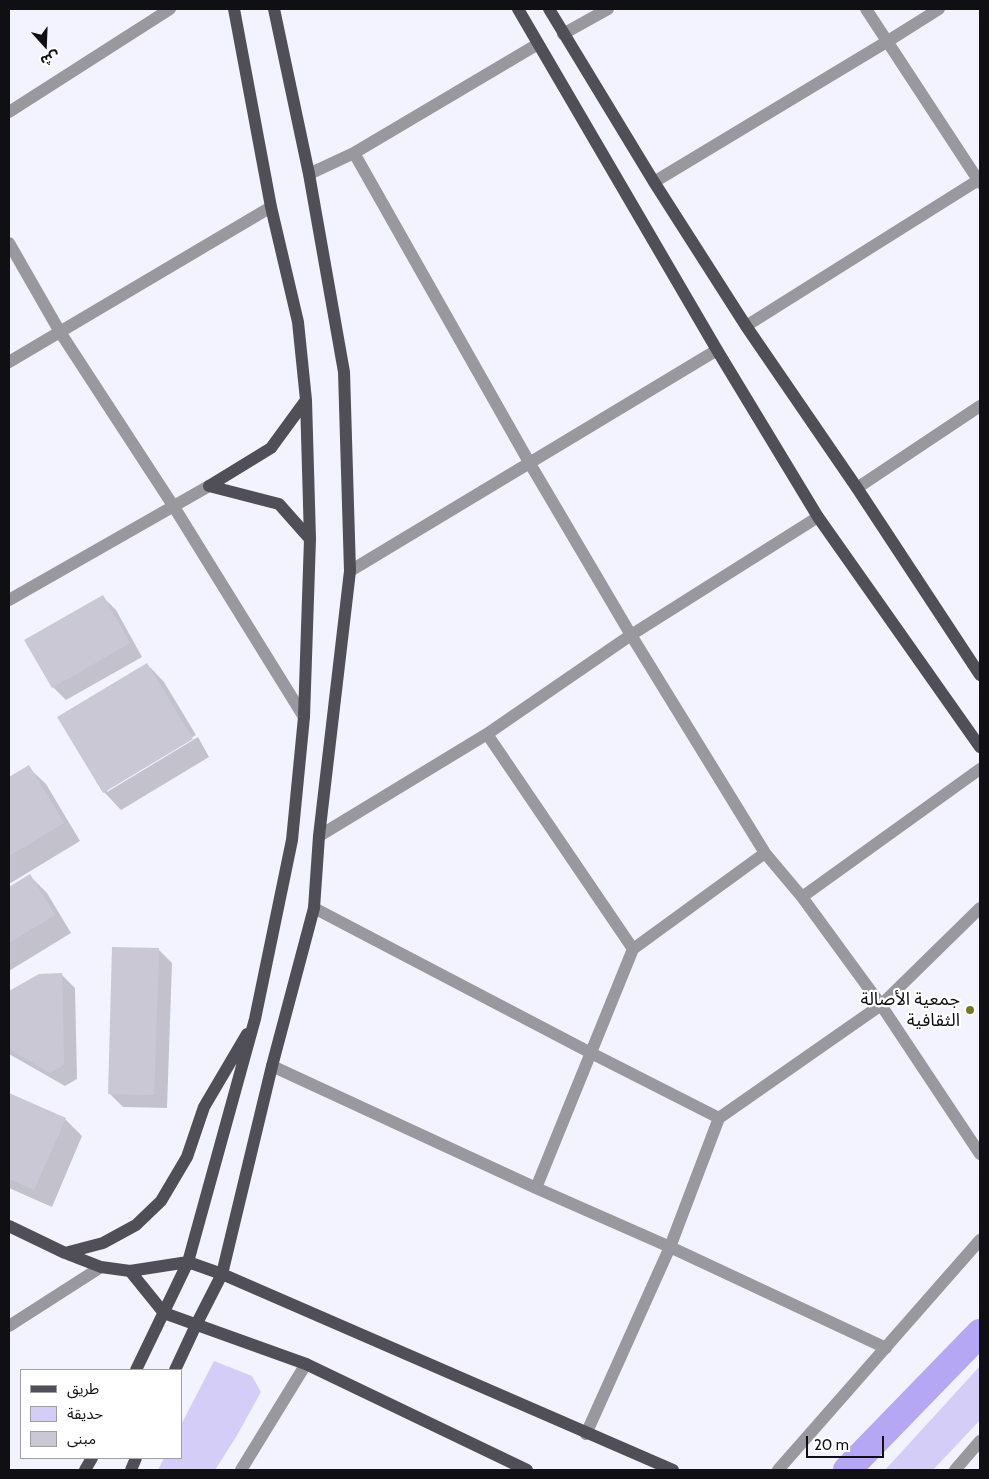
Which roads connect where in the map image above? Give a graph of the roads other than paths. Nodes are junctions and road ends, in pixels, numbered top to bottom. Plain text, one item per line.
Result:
1 (170, 9) edge
2 (234, 9) edge
3 (274, 9) edge
4 (518, 9) edge
5 (549, 9) edge
6 (608, 9) edge
7 (866, 9) edge
8 (939, 9) edge
9 (563, 34) junction
10 (888, 41) junction
11 (538, 44) junction
12 (9, 112) edge
13 (354, 153) junction
14 (309, 174) junction
15 (980, 181) edge
16 (654, 182) junction
17 (271, 207) junction
18 (9, 243) edge
19 (746, 326) junction
20 (60, 332) junction
21 (717, 350) junction
22 (9, 362) edge
23 (306, 400) junction
24 (980, 406) edge
25 (529, 462) junction
26 (209, 486) junction
27 (857, 488) junction
28 (174, 507) junction
29 (818, 517) junction
30 (310, 538) junction
31 (350, 572) junction
32 (9, 600) edge
33 (631, 635) junction
34 (980, 675) edge
35 (304, 718) junction
36 (487, 734) junction
37 (980, 747) edge
38 (980, 769) edge
39 (319, 836) junction
40 (765, 853) junction
41 (802, 897) junction
42 (314, 908) junction
43 (980, 908) edge
44 (633, 949) junction
45 (881, 1005) junction
46 (255, 1019) junction
47 (591, 1053) junction
48 (272, 1066) junction
49 (719, 1118) junction
50 (980, 1154) edge
51 (536, 1188) junction
52 (9, 1226) edge
53 (980, 1240) edge
54 (670, 1247) junction
55 (65, 1253) junction
56 (188, 1262) junction
57 (101, 1267) junction
58 (130, 1271) junction
59 (222, 1274) junction
60 (164, 1313) junction
61 (196, 1325) junction
62 (9, 1326) edge
63 (886, 1348) junction
64 (306, 1364) junction
65 (136, 1369) edge
66 (175, 1369) edge
67 (586, 1434) junction
68 (980, 1441) edge
69 (91, 1459) edge
70 (85, 1470) edge
71 (241, 1470) edge
72 (527, 1470) edge
73 (673, 1470) edge
74 (778, 1470) edge
75 (955, 1470) edge

1 - 12 street
2 - 17 main road
3 - 14 main road
4 - 11 main road
5 - 9 main road
6 - 9 street
7 - 10 street
8 - 10 street
9 - 16 main road
10 - 15 street
10 - 16 street
11 - 13 street
11 - 21 main road
13 - 14 street
13 - 25 street
14 - 31 main road
15 - 19 street
16 - 19 main road
17 - 20 street
17 - 23 main road
18 - 20 street
19 - 27 main road
20 - 22 street
20 - 28 street
21 - 25 street
21 - 29 main road
23 - 26 main road
23 - 30 main road
24 - 27 street
25 - 31 street
25 - 33 street
26 - 28 street
26 - 30 main road
27 - 34 main road
28 - 32 street
28 - 35 street
29 - 33 street
29 - 37 main road
30 - 35 main road
31 - 39 main road
33 - 36 street
33 - 40 street
35 - 46 main road
36 - 39 street
36 - 44 street
38 - 41 street
39 - 42 main road
40 - 41 street
40 - 44 street
41 - 45 street
42 - 47 street
42 - 48 main road
43 - 45 street
44 - 47 street
45 - 49 street
45 - 50 street
46 - 55 main road
46 - 56 main road
47 - 49 street
47 - 51 street
48 - 51 street
48 - 59 main road
49 - 54 street
51 - 54 street
52 - 55 main road
53 - 63 street
54 - 63 street
54 - 67 street
55 - 57 main road
56 - 58 main road
56 - 59 main road
56 - 60 main road
57 - 58 main road
57 - 62 street
58 - 60 main road
59 - 61 main road
59 - 67 main road
60 - 61 main road
60 - 65 main road
61 - 64 main road
61 - 66 main road
63 - 74 street
64 - 71 street
64 - 72 main road
67 - 73 main road
68 - 75 street
69 - 70 main road

